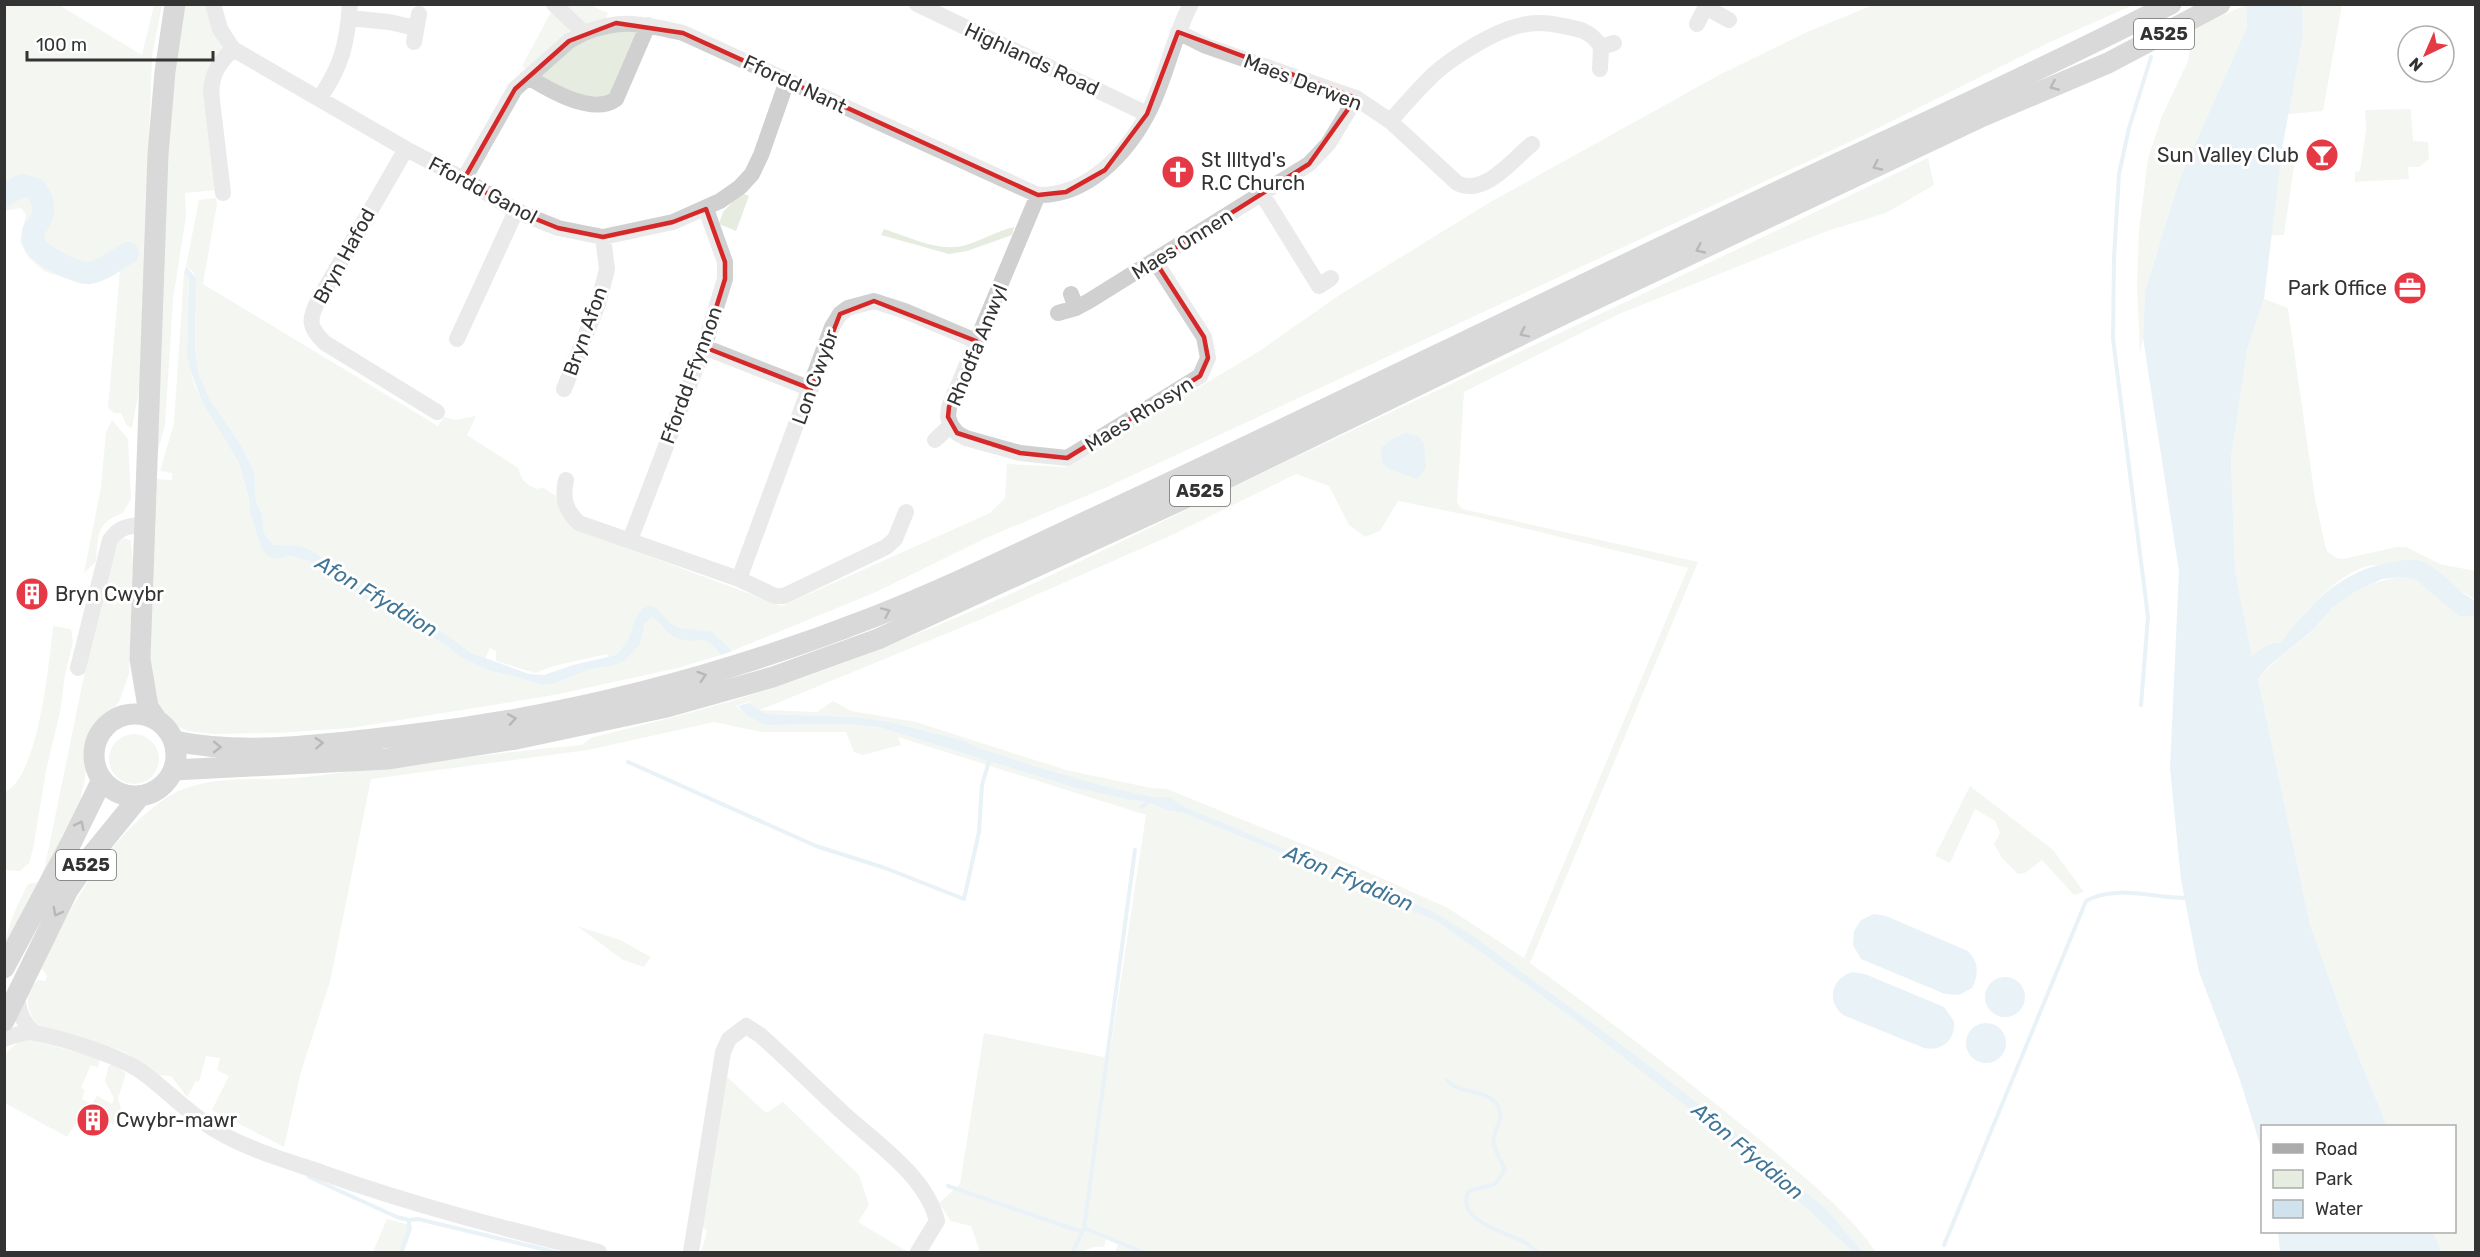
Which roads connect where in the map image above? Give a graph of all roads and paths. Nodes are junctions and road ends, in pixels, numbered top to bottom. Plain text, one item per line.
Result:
1 (175, 4) edge
2 (213, 4) edge
3 (555, 4) edge
4 (917, 4) edge
5 (1191, 4) edge
6 (2171, 4) edge
7 (2220, 4) edge
8 (1707, 6) edge
9 (349, 11) edge
10 (1729, 20) dead end
11 (1697, 24) dead end
12 (648, 25) junction
13 (416, 28) dead end
14 (1178, 32) junction
15 (584, 33) junction
16 (233, 49) junction
17 (1600, 69) dead end
18 (528, 77) junction
19 (787, 81) junction
20 (1356, 98) junction
21 (319, 99) junction
22 (1148, 114) junction
23 (1390, 121) junction
24 (1532, 144) dead end
25 (406, 149) junction
26 (464, 179) junction
27 (227, 187) dead end
28 (1262, 194) junction
29 (1038, 195) junction
30 (706, 208) junction
31 (516, 211) junction
32 (603, 237) junction
33 (1155, 261) junction
34 (1326, 288) dead end
35 (1058, 313) dead end
36 (457, 339) dead end
37 (976, 341) junction
38 (704, 347) junction
39 (574, 362) junction
40 (556, 370) dead end
41 (564, 389) dead end
42 (811, 389) junction
43 (431, 403) dead end
44 (951, 425) junction
45 (935, 440) dead end
46 (1020, 453) joint
47 (560, 486) dead end
48 (906, 522) dead end
49 (143, 525) junction
50 (630, 540) junction
51 (739, 579) junction
52 (140, 659) junction
53 (78, 668) dead end
54 (127, 714) junction
55 (157, 720) junction
56 (174, 741) junction
57 (174, 770) junction
58 (102, 780) junction
59 (140, 796) junction
60 (4, 968) edge
61 (16, 994) junction
62 (4, 1021) edge
63 (34, 1032) junction
64 (4, 1039) edge
65 (599, 1252) edge
66 (691, 1252) edge
67 (918, 1252) edge

1 - 49 main road
2 - 16 street
3 - 15 street
4 - 22 street, Highlands Road
5 - 14 street
56 -> 6 main road, A525
7 -> 57 main road, A525
8 - 10 street
8 - 11 street
9 - 13 street
9 - 21 street
12 - 15 street, Ffordd Nant
12 - 18 street
12 - 19 street, Ffordd Nant
14 - 20 street, Maes Derwen
14 - 22 street
15 - 18 street, Ffordd Nant
16 - 21 street, Ffordd Ganol
16 - 27 street
17 - 23 street
18 - 26 street, Ffordd Nant
19 - 29 street, Ffordd Nant
19 - 30 street, Ffordd Ganol
20 - 23 street, Maes Derwen
20 - 28 street, Maes Onnen
21 - 25 street, Ffordd Ganol
22 - 29 street
23 - 24 street, Maes Derwen
25 - 26 street, Ffordd Ganol
25 - 43 street, Bryn Hafod
26 - 31 street, Ffordd Ganol
28 - 33 street, Maes Onnen
28 - 34 street
29 - 37 street, Rhodfa Anwyl
30 - 32 street, Ffordd Ganol
30 - 38 street, Ffordd Ffynnon
31 - 32 street, Ffordd Ganol
31 - 36 street
32 - 39 street, Bryn Afon
33 - 35 street, Maes Onnen
33 - 46 street, Maes Rhosyn
37 - 42 street, Lon Cwybr
37 - 44 street, Rhodfa Anwyl
38 - 42 street
38 - 50 street, Ffordd Ffynnon
39 - 40 street
39 - 41 street, Bryn Afon
42 - 51 street, Lon Cwybr
44 - 45 street
44 - 46 street, Rhodfa Anwyl
47 - 50 street
48 - 51 street
49 - 52 main road
49 - 53 street
50 - 51 street
52 - 54 main road
52 - 55 main road
54 - 55 main road
54 - 58 main road
55 - 56 main road
56 - 57 main road
57 - 59 main road
58 - 59 main road
60 -> 58 main road, A525
59 -> 61 main road, A525
61 - 62 main road, A525
61 - 63 street
63 - 64 street
63 - 65 street
66 - 67 street

